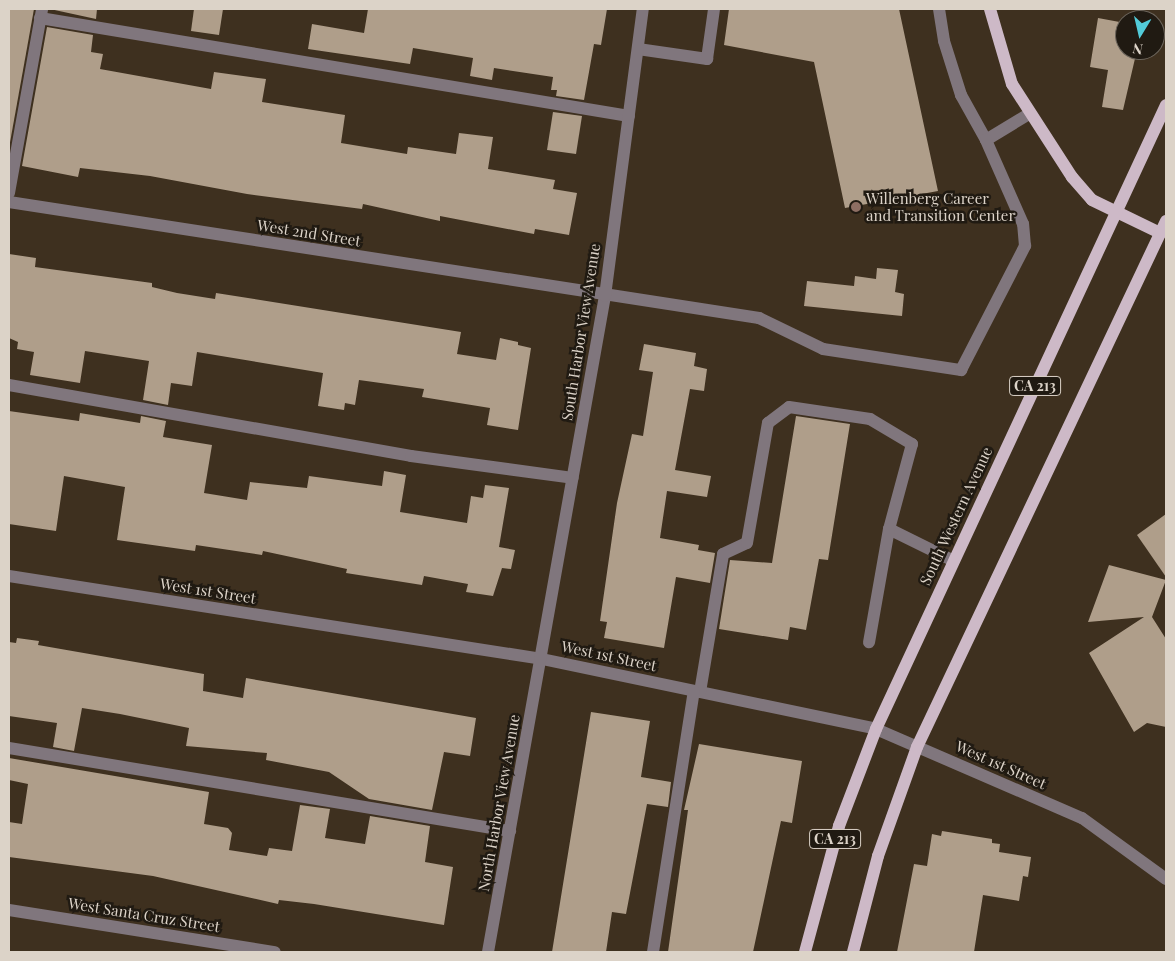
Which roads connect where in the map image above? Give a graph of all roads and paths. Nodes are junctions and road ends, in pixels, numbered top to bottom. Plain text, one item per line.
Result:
1 (643, 9) edge
2 (714, 9) edge
3 (940, 9) edge
4 (990, 9) edge
5 (41, 13) edge
6 (638, 49) junction
7 (1166, 105) edge
8 (1029, 114) junction
9 (629, 116) junction
10 (986, 140) junction
11 (9, 193) edge
12 (9, 202) edge
13 (1116, 211) junction
14 (1166, 221) edge
15 (1163, 234) edge
16 (605, 296) junction
17 (9, 385) edge
18 (573, 478) junction
19 (889, 529) junction
20 (954, 560) junction
21 (9, 576) edge
22 (869, 642) dead end
23 (542, 659) junction
24 (697, 691) junction
25 (876, 729) junction
26 (917, 747) junction
27 (9, 748) edge
28 (510, 830) junction
29 (1166, 879) edge
30 (9, 910) edge
31 (275, 952) edge
32 (488, 952) edge
33 (653, 952) edge
34 (805, 952) edge
35 (853, 952) edge

1 - 6 street, South Harbor View Avenue
2 - 6 street
3 - 10 street
4 - 8 main road
5 - 9 street
5 - 11 street
6 - 9 street, South Harbor View Avenue
7 - 13 main road, South Western Avenue / CA 213
8 - 10 street
8 - 13 main road
9 - 16 street, South Harbor View Avenue
10 - 16 street, West 2nd Street
12 - 16 street, West 2nd Street
13 - 15 main road
13 - 20 main road, South Western Avenue / CA 213
14 - 15 main road, CA 213
15 - 26 main road, CA 213
16 - 18 street, South Harbor View Avenue
17 - 18 street
18 - 23 street, South Harbor View Avenue
19 - 20 street
19 - 22 street
19 - 24 street
20 - 25 main road, South Western Avenue / CA 213
21 - 23 street, West 1st Street
23 - 24 street, West 1st Street
23 - 28 street, North Harbor View Avenue
24 - 25 street, West 1st Street
24 - 33 street
25 - 26 street, West 1st Street
25 - 34 main road, South Western Avenue / CA 213
26 - 29 street, West 1st Street
26 - 35 main road, CA 213
27 - 28 street
28 - 32 street, North Harbor View Avenue
30 - 31 street, West Santa Cruz Street

